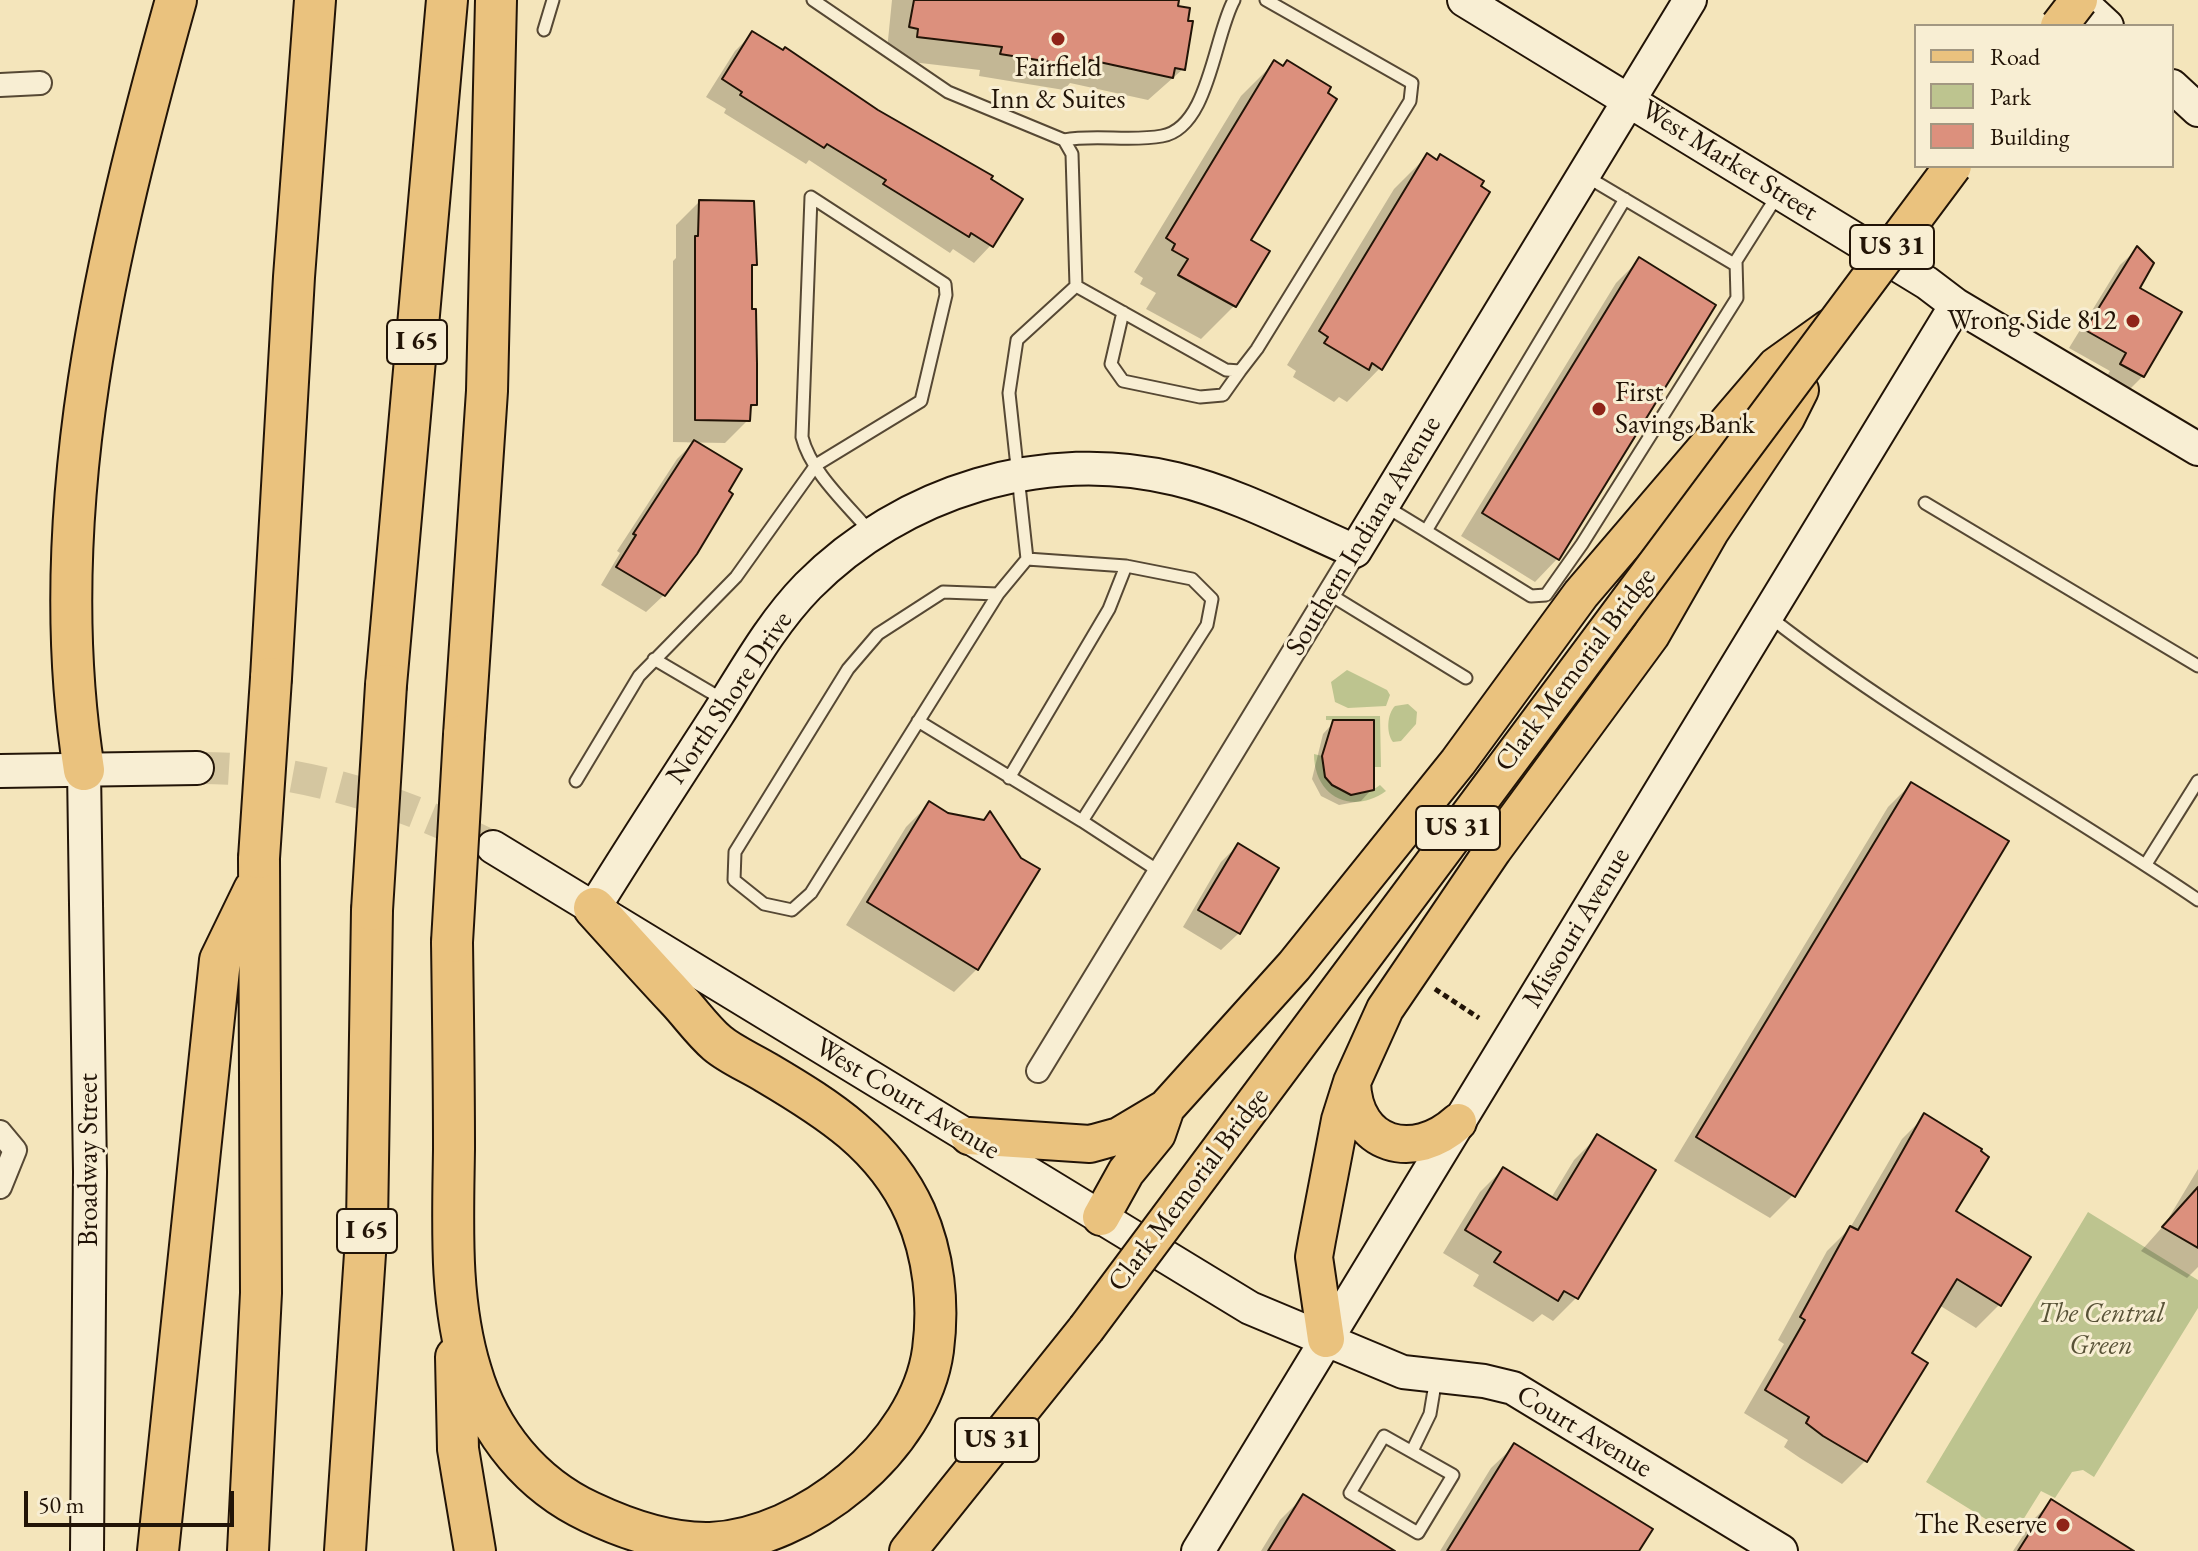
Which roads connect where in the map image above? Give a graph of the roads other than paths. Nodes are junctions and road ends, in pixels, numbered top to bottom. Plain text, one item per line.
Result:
1 (176, 0) edge
2 (315, 0) edge
3 (447, 0) edge
4 (496, 0) edge
5 (553, 0) edge
6 (813, 0) edge
7 (1234, 0) edge
8 (1266, 0) edge
9 (1464, 0) edge
10 (1690, 0) edge
11 (2079, 0) edge
12 (2061, 24) edge
13 (2105, 24) edge
14 (544, 30) dead end
15 (40, 83) dead end
16 (0, 85) edge
17 (2174, 88) edge
18 (1629, 100) junction
19 (2198, 110) edge
20 (1064, 140) junction
21 (1951, 168) edge
22 (1584, 175) junction
23 (1779, 192) junction
24 (1625, 199) junction
25 (1736, 261) junction
26 (1076, 286) junction
27 (1956, 305) junction
28 (1123, 312) junction
29 (1830, 327) junction
30 (1240, 371) junction
31 (2198, 449) edge
32 (816, 465) junction
33 (1018, 476) junction
34 (1925, 503) dead end
35 (1383, 505) junction
36 (1426, 531) junction
37 (872, 534) junction
38 (1355, 551) junction
39 (1027, 559) junction
40 (1126, 566) junction
41 (998, 594) junction
42 (1329, 594) junction
43 (1767, 615) junction
44 (654, 659) junction
45 (2198, 666) edge
46 (1466, 678) dead end
47 (726, 701) junction
48 (918, 721) junction
49 (197, 768) tunnel mouth
50 (84, 770) junction
51 (0, 771) edge
52 (1009, 778) junction
53 (576, 781) dead end
54 (2198, 781) edge
55 (1082, 821) junction
56 (493, 847) tunnel mouth
57 (2146, 864) junction
58 (260, 869) junction
59 (1160, 872) junction
60 (2198, 900) edge
61 (594, 908) junction
62 (1038, 1071) dead end
63 (1352, 1082) junction
64 (1166, 1108) junction
65 (1458, 1122) junction
66 (0, 1132) edge
67 (969, 1136) junction
68 (3, 1183) edge
69 (1101, 1217) junction
70 (453, 1232) junction
71 (1086, 1329) junction
72 (1326, 1339) junction
73 (1436, 1378) junction
74 (1412, 1451) junction
75 (87, 1551) edge
76 (158, 1551) edge
77 (248, 1551) edge
78 (345, 1551) edge
79 (475, 1551) edge
80 (908, 1551) edge
81 (931, 1551) edge
82 (1198, 1551) edge
83 (1781, 1551) edge

1 - 50 highway
2 - 58 highway, bridge
3 - 78 highway, I 65, bridge
4 - 70 highway, bridge
5 - 14 lane
6 - 20 lane
7 - 20 lane
8 - 30 lane
9 - 18 street, West Market Street
10 - 18 street, Southern Indiana Avenue
11 - 12 main road, bridge
11 - 13 street
15 - 16 street
17 - 19 street
18 - 22 street, Southern Indiana Avenue
18 - 23 street, West Market Street
20 - 26 lane
21 - 29 main road, Clark Memorial Bridge / US 31, bridge
22 - 24 lane
22 - 35 street, Southern Indiana Avenue
23 - 25 lane
23 - 27 street, West Market Street
24 - 25 lane
24 - 36 lane
25 - 36 lane
26 - 28 lane
26 - 33 lane
27 - 31 street, West Market Street
27 - 43 street, Missouri Avenue
28 - 30 lane
28 - 30 lane
29 - 63 main road, bridge
29 - 64 main road
29 - 71 main road, Clark Memorial Bridge / US 31, bridge
32 - 32 lane
32 - 37 lane
32 - 44 lane
33 - 37 street, North Shore Drive
33 - 38 street, North Shore Drive
33 - 39 lane
34 - 45 lane
35 - 36 lane
35 - 38 street, Southern Indiana Avenue
37 - 47 street, North Shore Drive
38 - 42 street, Southern Indiana Avenue
39 - 40 lane
39 - 41 lane
40 - 52 lane
40 - 55 lane
41 - 48 lane
41 - 48 lane
42 - 46 lane
42 - 59 street, Southern Indiana Avenue
43 - 57 lane
43 - 65 street, Missouri Avenue
44 - 47 lane
44 - 53 lane
47 - 61 street, North Shore Drive
48 - 52 lane
49 - 50 street
50 - 51 street
50 - 75 street, Broadway Street
52 - 55 lane
54 - 57 lane
55 - 59 lane
56 - 61 street, West Court Avenue
57 - 60 lane
58 - 76 highway
58 - 77 highway
59 - 62 street, Southern Indiana Avenue
61 - 67 street, West Court Avenue
61 - 70 highway
63 - 65 main road
63 - 72 main road
64 - 67 main road
64 - 69 main road
65 - 72 street, Missouri Avenue
66 - 68 street
67 - 69 street, West Court Avenue
69 - 72 street, West Court Avenue
70 - 79 highway
71 - 80 main road, US 31
71 - 81 main road, US 31
72 - 73 street, Court Avenue
72 - 82 street, Missouri Avenue
73 - 74 lane
73 - 83 street, Court Avenue
74 - 74 lane

